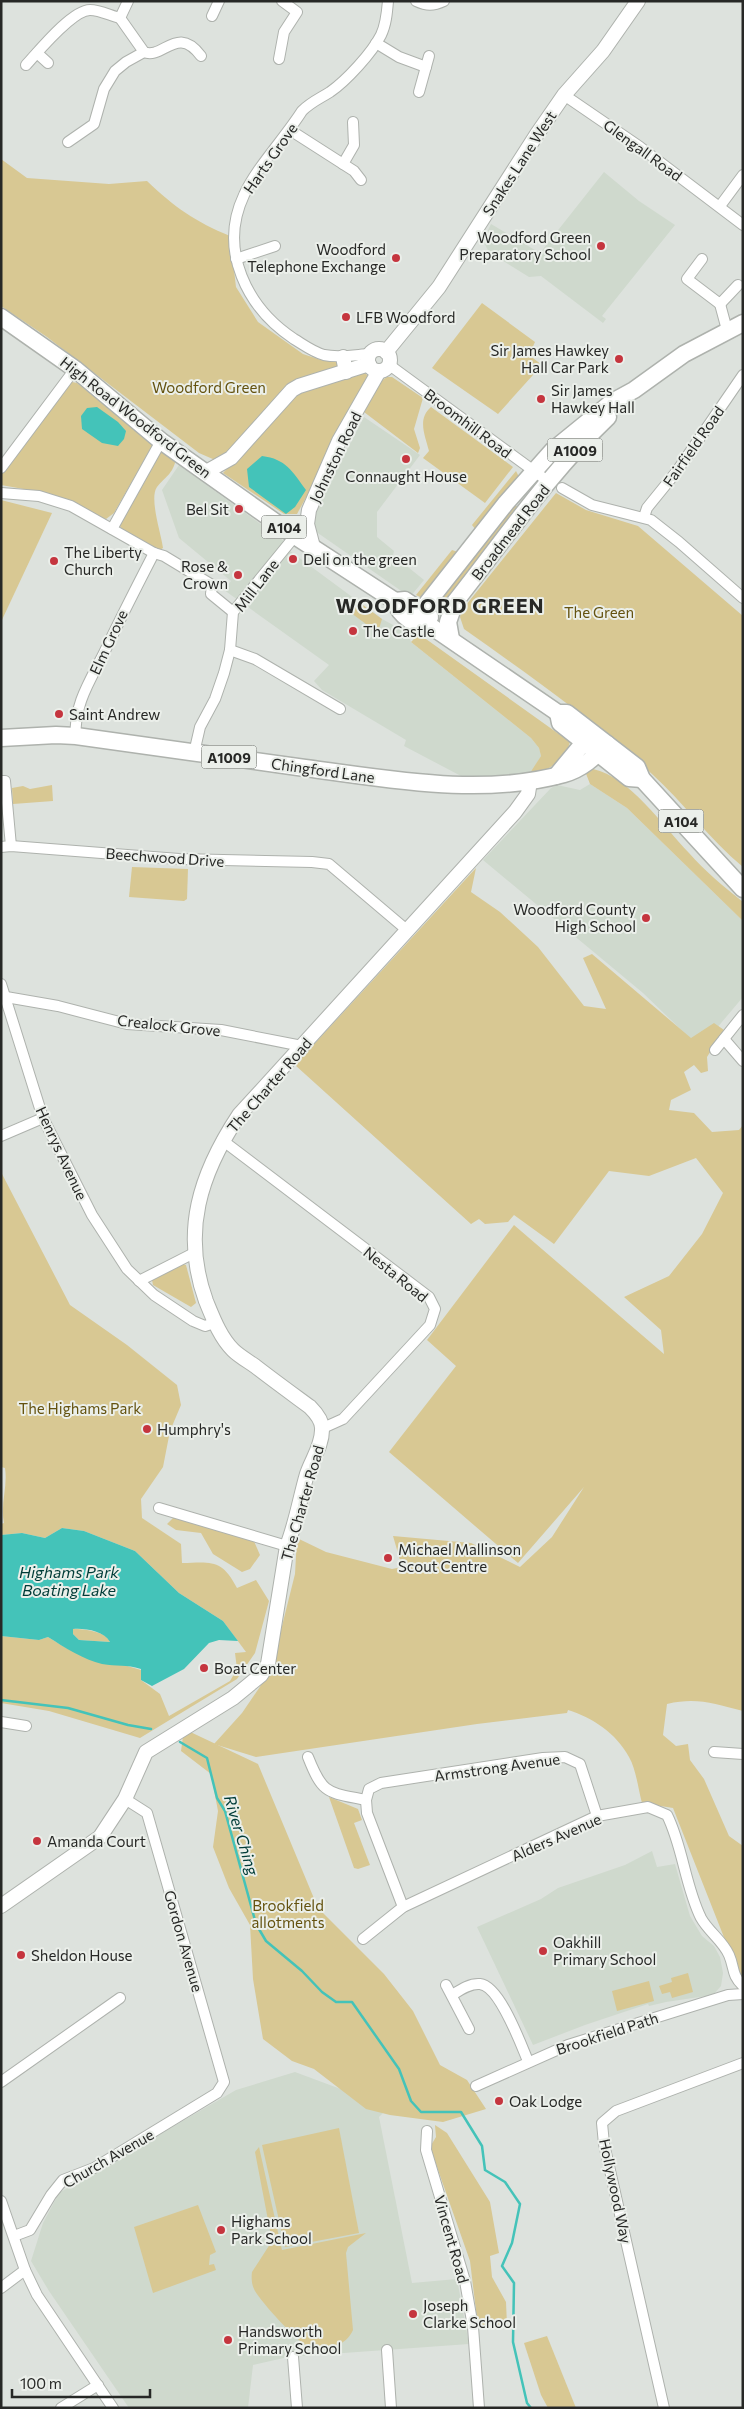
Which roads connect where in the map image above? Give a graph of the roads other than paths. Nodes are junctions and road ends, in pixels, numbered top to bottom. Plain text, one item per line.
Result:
1 (128, 1) edge
2 (219, 1) edge
3 (282, 1) edge
4 (388, 1) edge
5 (416, 1) edge
6 (444, 1) edge
7 (637, 2) edge
8 (212, 16) dead end
9 (120, 18) junction
10 (376, 43) junction
11 (144, 52) junction
12 (37, 53) junction
13 (201, 56) dead end
14 (429, 56) dead end
15 (279, 59) dead end
16 (48, 63) dead end
17 (26, 65) dead end
18 (426, 68) junction
19 (419, 92) dead end
20 (564, 95) junction
21 (352, 122) dead end
22 (290, 130) junction
23 (68, 142) dead end
24 (344, 164) junction
25 (743, 175) edge
26 (360, 180) dead end
27 (720, 206) junction
28 (743, 225) edge
29 (275, 246) dead end
30 (236, 259) junction
31 (702, 259) dead end
32 (738, 284) dead end
33 (720, 304) junction
34 (1, 317) edge
35 (743, 323) edge
36 (727, 330) junction
37 (343, 356) junction
38 (378, 361) junction
39 (75, 370) junction
40 (346, 372) junction
41 (743, 375) edge
42 (634, 390) junction
43 (162, 441) junction
44 (1, 468) edge
45 (206, 472) junction
46 (533, 472) junction
47 (555, 485) junction
48 (1, 493) edge
49 (644, 517) junction
50 (112, 529) junction
51 (295, 536) junction
52 (313, 547) junction
53 (154, 553) junction
54 (743, 598) edge
55 (395, 601) junction
56 (421, 610) junction
57 (233, 612) junction
58 (432, 627) junction
59 (451, 640) junction
60 (230, 650) junction
61 (340, 709) dead end
62 (76, 736) junction
63 (588, 737) junction
64 (1, 738) edge
65 (602, 749) junction
66 (194, 753) junction
67 (556, 776) junction
68 (1, 781) edge
69 (530, 781) junction
70 (6, 846) edge
71 (720, 863) junction
72 (743, 877) edge
73 (743, 889) edge
74 (408, 931) junction
75 (1, 984) edge
76 (6, 997) junction
77 (743, 1016) edge
78 (724, 1039) junction
79 (302, 1046) junction
80 (714, 1050) dead end
81 (743, 1061) edge
82 (43, 1118) junction
83 (1, 1136) edge
84 (222, 1140) junction
85 (194, 1253) junction
86 (140, 1281) junction
87 (214, 1323) junction
88 (323, 1428) junction
89 (159, 1508) dead end
90 (286, 1546) junction
91 (1, 1722) edge
92 (26, 1726) dead end
93 (714, 1752) dead end
94 (743, 1754) edge
95 (308, 1757) dead end
96 (125, 1799) junction
97 (366, 1800) junction
98 (597, 1816) junction
99 (1, 1906) edge
100 (403, 1907) junction
101 (363, 1939) dead end
102 (446, 1985) dead end
103 (743, 1986) edge
104 (743, 1994) edge
105 (452, 1995) junction
106 (120, 1998) dead end
107 (469, 2028) dead end
108 (528, 2061) junction
109 (743, 2063) edge
110 (1, 2082) edge
111 (476, 2086) dead end
112 (217, 2093) joint
113 (427, 2130) dead end
114 (1, 2201) edge
115 (14, 2236) junction
116 (25, 2270) junction
117 (1, 2288) edge
118 (386, 2350) dead end
119 (293, 2357) dead end
120 (98, 2385) junction
121 (61, 2408) edge
122 (113, 2408) edge
123 (297, 2408) edge
124 (391, 2408) edge
125 (479, 2408) edge
126 (664, 2408) edge

1 - 9 street
2 - 8 street
3 - 15 street
4 - 10 street, Harts Grove
5 - 6 street
7 - 20 street, Snakes Lane West
9 - 11 street
9 - 12 street
10 - 18 street
10 - 22 street, Harts Grove
11 - 13 street
11 - 23 street
12 - 16 street
12 - 17 street
14 - 18 street
18 - 19 street
20 - 27 street, Glengall Road
20 - 38 street, Snakes Lane West
21 - 24 street
22 - 24 street
22 - 30 street, Harts Grove
24 - 26 street
25 - 27 street
27 - 28 street, Glengall Road
29 - 30 street
30 - 37 street, Harts Grove
31 - 33 street
32 - 33 street
33 - 36 street
34 - 39 main road, High Road Woodford Green / A104
35 - 36 main road, Broadmead Road / A1009
36 - 42 main road, Broadmead Road / A1009
37 - 38 street, Harts Grove
37 - 40 street
38 - 40 street
38 - 46 street, Broomhill Road
38 - 52 street, Johnston Road
39 - 43 main road, High Road Woodford Green / A104
39 - 44 street
40 - 45 street
41 - 49 street, Fairfield Road
42 - 46 main road, Broadmead Road / A1009
42 - 47 main road, Broadmead Road / A1009
43 - 45 main road, High Road Woodford Green / A104
43 - 50 street
45 - 51 main road, High Road Woodford Green / A104
46 - 47 street, Broomhill Road
46 - 56 main road, Broadmead Road / A1009
47 - 49 street, Broomhill Road
47 - 59 main road, Broadmead Road / A1009
48 - 50 street
49 - 54 street, Broomhill Road
50 - 53 street
51 - 52 main road, High Road Woodford Green / A104
51 - 57 street, Mill Lane
52 - 55 main road, High Road Woodford Green / A104
53 - 57 street
53 - 62 street, Elm Grove
55 - 56 main road, High Road Woodford Green / A104
55 - 58 main road, High Road Woodford Green / A104
56 - 58 main road, High Road Woodford Green / A104
57 - 60 street, Mill Lane
58 - 59 main road, High Road Woodford Green / A104
59 - 63 main road, High Road Woodford Green / A104
60 - 61 street
60 - 66 street, Mill Lane
62 - 64 main road, Chingford Lane / A1009
62 - 66 main road, Chingford Lane / A1009
63 - 65 main road, High Road Woodford Green / A104
63 - 67 main road
65 - 67 main road, Chingford Lane / A1009
65 - 71 main road, High Road Woodford Green / A104
66 - 69 main road, Chingford Lane / A1009
67 - 69 main road, Chingford Lane / A1009
68 - 70 street
69 - 74 street, The Charter Road
70 - 74 street, Beechwood Drive
71 - 72 main road, A104
71 - 73 main road, A104
74 - 79 street, The Charter Road
75 - 76 street, Henrys Avenue
76 - 79 street, Crealock Grove
76 - 82 street, Henrys Avenue
77 - 78 street
78 - 80 street
78 - 81 street
79 - 84 street, The Charter Road
82 - 83 street
82 - 86 street, Henrys Avenue
84 - 85 street, The Charter Road
84 - 88 street, Nesta Road
85 - 86 street
85 - 87 street, The Charter Road
86 - 87 street, Henrys Avenue
87 - 88 street, The Charter Road
88 - 90 street, The Charter Road
89 - 90 street
90 - 96 street, The Charter Road
91 - 92 street
93 - 94 street
95 - 97 street
96 - 99 street
96 - 112 street, Gordon Avenue
97 - 98 street, Armstrong Avenue
97 - 100 street
98 - 100 street, Alders Avenue
98 - 103 street, Alders Avenue
100 - 101 street, Alders Avenue
102 - 105 street
104 - 108 street, Brookfield Path
105 - 107 street
105 - 108 street
106 - 110 street
108 - 111 street, Brookfield Path
109 - 126 street, Hollywood Way
112 - 115 street, Church Avenue
113 - 125 street, Vincent Road
114 - 115 street
115 - 116 street
116 - 117 street
116 - 120 street
118 - 124 street
119 - 123 street
120 - 121 street
120 - 122 street

